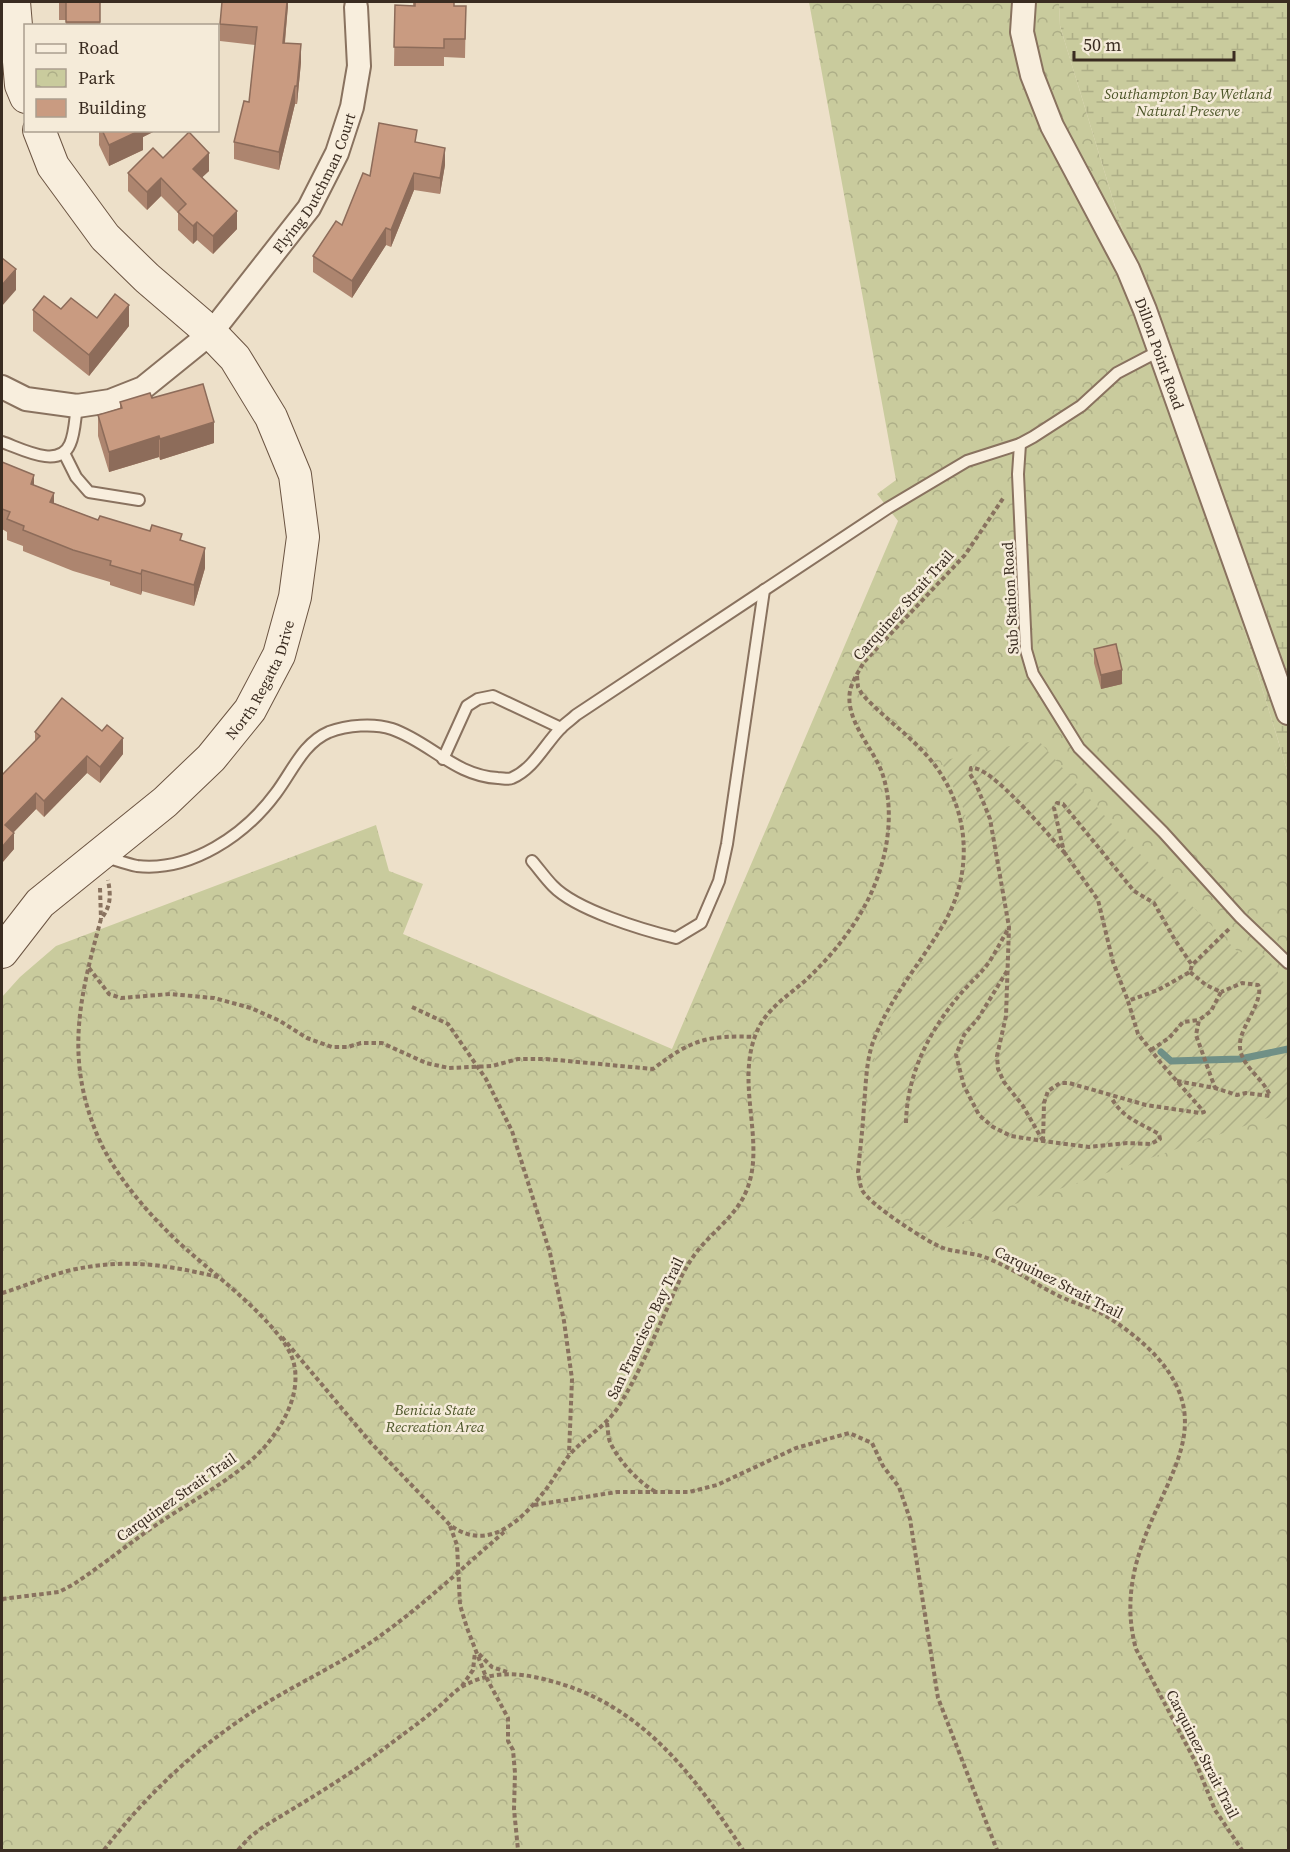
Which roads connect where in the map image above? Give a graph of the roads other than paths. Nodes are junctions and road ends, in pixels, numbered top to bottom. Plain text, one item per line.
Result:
1 (14, 2) edge
2 (1024, 2) edge
3 (356, 7) dead end
4 (24, 92) edge
5 (40, 132) edge
6 (211, 333) junction
7 (1159, 351) junction
8 (2, 387) edge
9 (77, 406) junction
10 (2, 442) edge
11 (1020, 444) junction
12 (64, 453) junction
13 (139, 500) dead end
14 (764, 590) junction
15 (1288, 713) edge
16 (561, 728) junction
17 (443, 759) junction
18 (97, 855) junction
19 (532, 861) dead end
20 (2, 952) edge
21 (1288, 963) edge

1 - 4 street
2 - 7 street, Dillon Point Road
3 - 6 street, Flying Dutchman Court
5 - 6 street, North Regatta Drive
6 - 9 street
6 - 18 street, North Regatta Drive
7 - 11 lane
7 - 15 street, Dillon Point Road
8 - 9 street
9 - 12 lane
10 - 12 lane
11 - 14 lane
11 - 21 lane, Sub Station Road
12 - 13 lane
14 - 16 lane
14 - 19 lane
16 - 17 lane
16 - 17 lane
17 - 18 lane
18 - 20 street, North Regatta Drive

